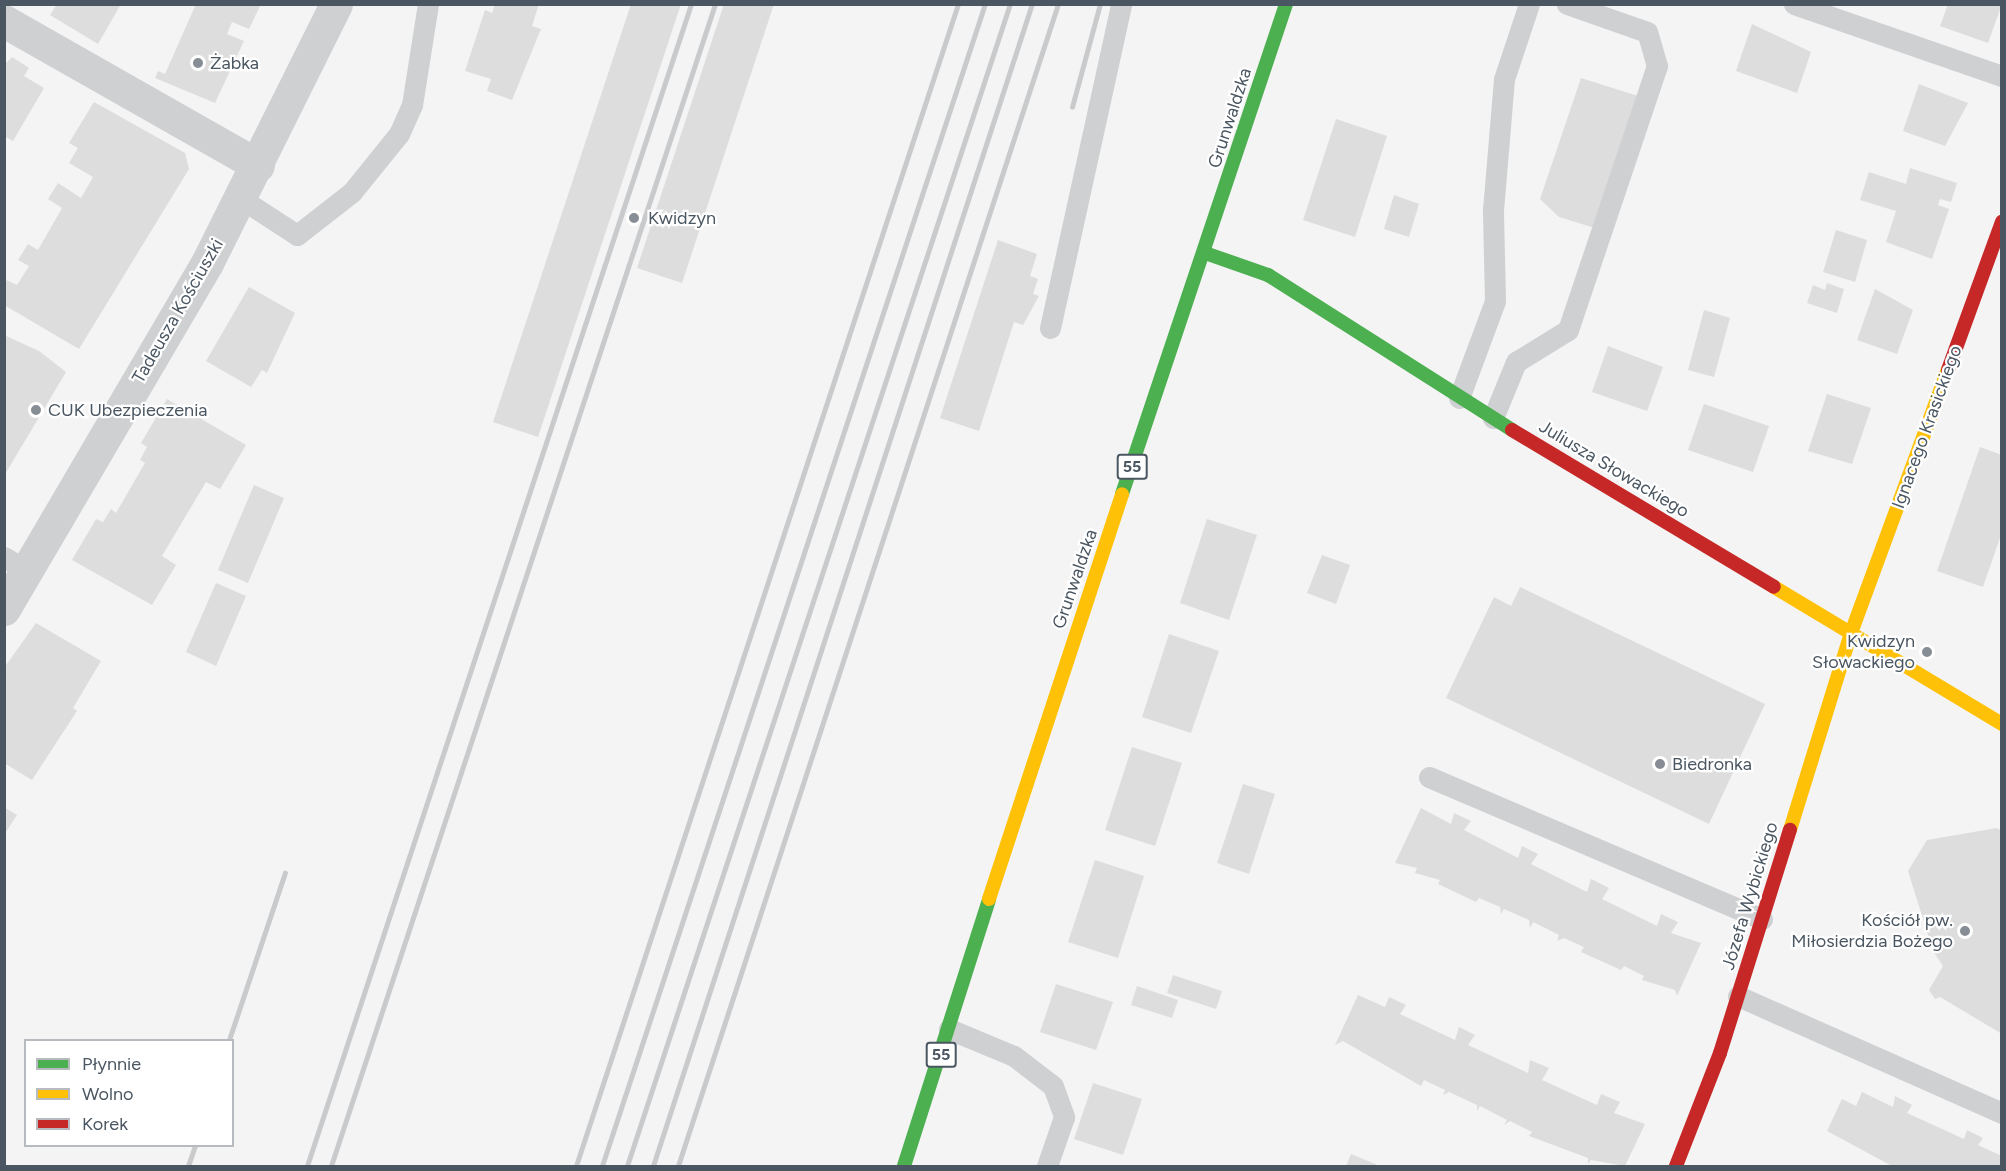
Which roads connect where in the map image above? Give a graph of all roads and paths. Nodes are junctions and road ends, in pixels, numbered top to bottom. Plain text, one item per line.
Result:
1 (336, 4) edge
2 (428, 4) edge
3 (1121, 4) edge
4 (1287, 4) edge
5 (1529, 4) edge
6 (1567, 4) edge
7 (1794, 4) edge
8 (4, 21) edge
9 (2001, 76) edge
10 (258, 165) junction
11 (240, 198) junction
12 (2001, 222) edge
13 (1205, 253) junction
14 (1050, 328) dead end
15 (1459, 398) junction
16 (1493, 418) junction
17 (16, 564) edge
18 (5, 608) edge
19 (1851, 633) junction
20 (2001, 724) edge
21 (1429, 777) dead end
22 (1762, 919) junction
23 (1738, 996) junction
24 (949, 1029) junction
25 (2001, 1113) edge
26 (904, 1167) edge
27 (1047, 1167) edge
28 (1676, 1167) edge

1 - 10 street, Tadeusza Kościuszki
2 - 11 lane
3 - 14 lane
4 - 13 street, Grunwaldzka / 55
5 - 15 lane
6 - 16 lane
7 - 9 lane
8 - 10 street
10 - 11 street, Tadeusza Kościuszki
11 - 17 street, Tadeusza Kościuszki
12 - 19 street, Ignacego Krasickiego
13 - 15 street, Juliusza Słowackiego
13 - 24 street, Grunwaldzka / 55
15 - 16 street, Juliusza Słowackiego
16 - 19 street, Juliusza Słowackiego
17 - 18 street, Tadeusza Kościuszki
19 - 20 street, Juliusza Słowackiego
19 - 22 street, Józefa Wybickiego
21 - 22 lane
22 - 23 street, Józefa Wybickiego
23 - 25 lane
23 - 28 street, Józefa Wybickiego
24 - 26 street, Grunwaldzka / 55
24 - 27 lane

